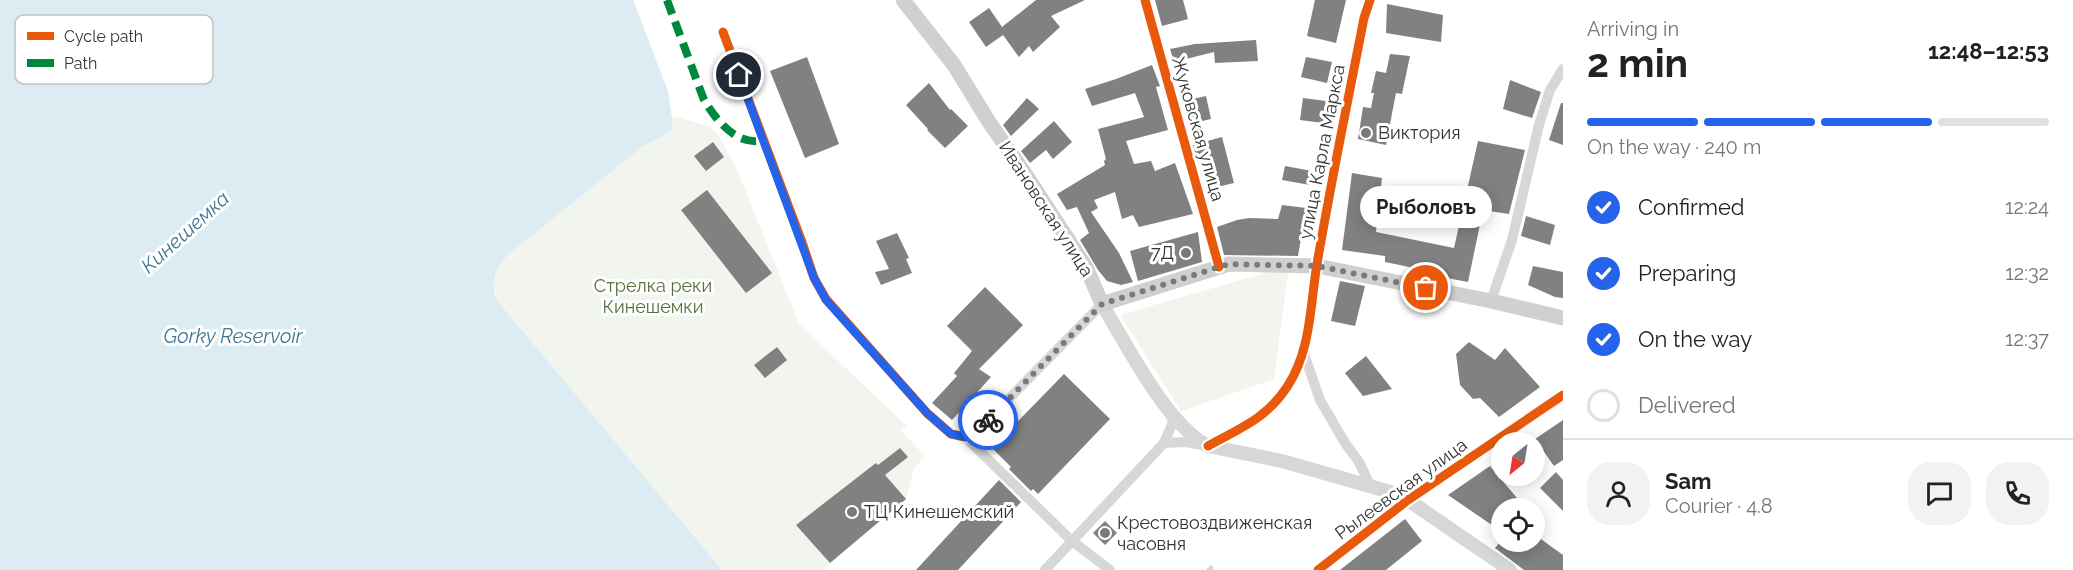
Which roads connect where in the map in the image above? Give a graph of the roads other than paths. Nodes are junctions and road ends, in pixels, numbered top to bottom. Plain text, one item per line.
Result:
1 (903, 0) edge
2 (1145, 0) edge
3 (1370, 0) edge
4 (723, 32) dead end
5 (1563, 69) edge
6 (1317, 266) junction
7 (1219, 267) junction
8 (1491, 301) junction
9 (1102, 304) junction
10 (1563, 318) edge
11 (1304, 354) junction
12 (1563, 395) edge
13 (1170, 411) junction
14 (966, 437) junction
15 (1164, 443) junction
16 (1208, 446) junction
17 (1371, 487) junction
18 (1408, 500) junction
19 (1072, 542) junction
20 (1102, 568) edge
21 (1045, 570) edge
22 (1318, 570) edge
23 (1510, 570) edge

1 - 9 main road, Ивановская улица
2 - 7 street, Жуковская улица
3 - 6 street, улица Карла Маркса
4 - 14 street
5 - 8 street
6 - 7 main road
6 - 8 main road
6 - 11 street, улица Карла Маркса
7 - 9 main road
8 - 10 main road
9 - 13 street, Ивановская улица
9 - 14 street
11 - 16 street, улица Карла Маркса
11 - 17 street
12 - 18 street, Рылеевская улица
13 - 15 street
13 - 16 street, Ивановская улица
14 - 19 street
15 - 16 street
15 - 19 street
16 - 17 street
17 - 18 street
18 - 22 street, Рылеевская улица
18 - 23 street
19 - 20 street
19 - 21 street

